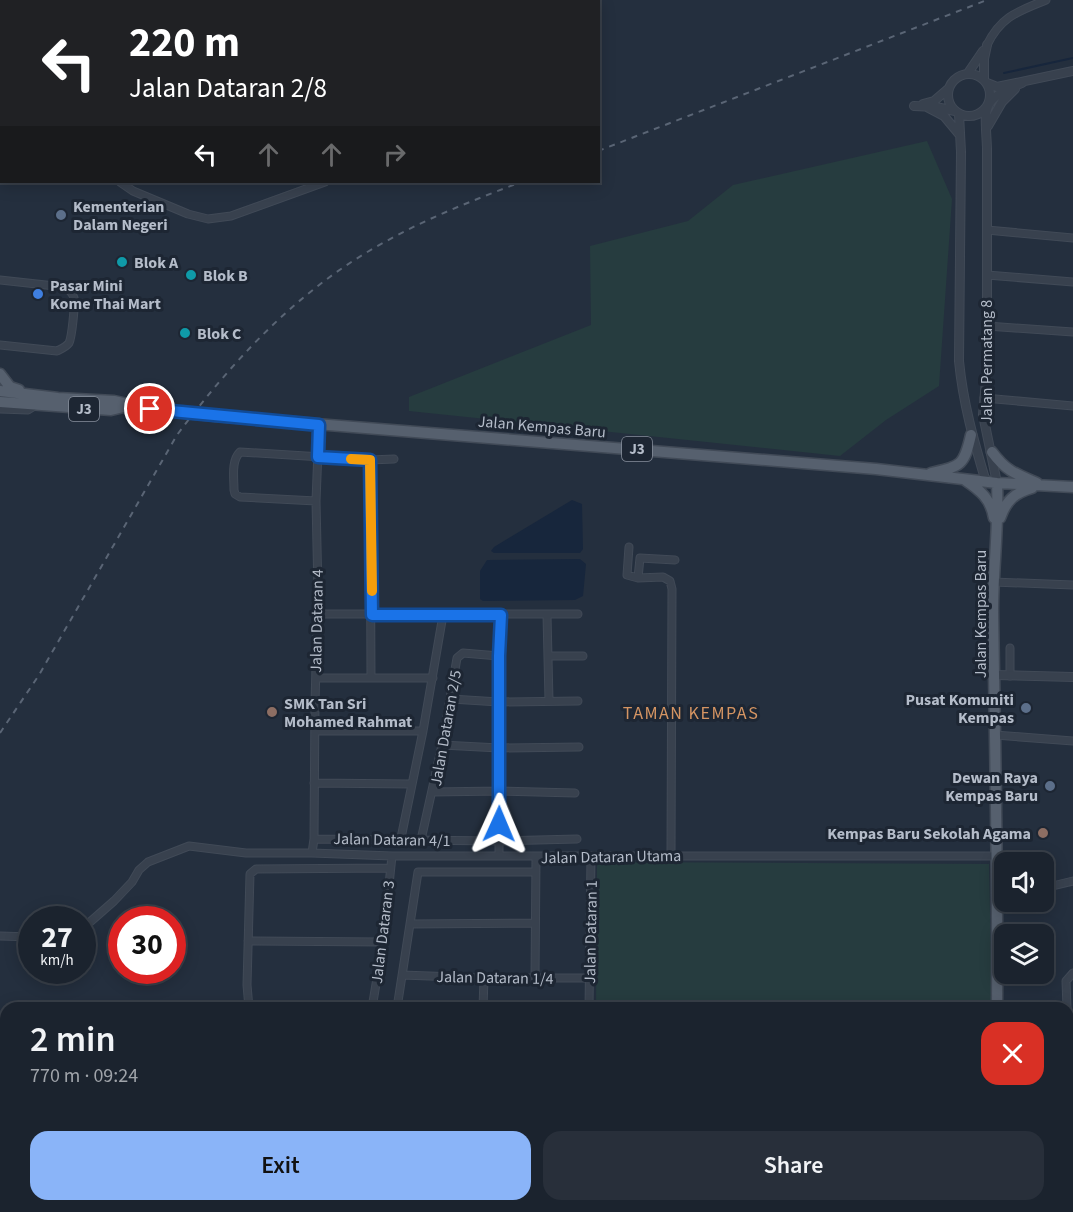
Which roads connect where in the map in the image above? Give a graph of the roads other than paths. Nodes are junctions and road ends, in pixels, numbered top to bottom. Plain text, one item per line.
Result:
1 (1047, 0) edge
2 (987, 45) junction
3 (1073, 71) edge
4 (968, 73) junction
5 (985, 81) junction
6 (1023, 82) junction
7 (948, 89) junction
8 (988, 102) junction
9 (925, 106) junction
10 (957, 112) junction
11 (986, 129) junction
12 (960, 137) junction
13 (121, 183) edge
14 (322, 183) edge
15 (987, 230) junction
16 (1073, 238) edge
17 (987, 275) junction
18 (0, 280) edge
19 (1073, 282) edge
20 (987, 326) junction
21 (1073, 332) edge
22 (0, 345) edge
23 (0, 374) edge
24 (0, 391) edge
25 (58, 398) junction
26 (984, 398) junction
27 (0, 402) edge
28 (36, 405) junction
29 (132, 405) junction
30 (1073, 406) edge
31 (0, 409) edge
32 (319, 425) junction
33 (971, 435) junction
34 (992, 452) junction
35 (318, 457) junction
36 (394, 459) dead end
37 (370, 460) junction
38 (922, 474) junction
39 (963, 479) junction
40 (992, 483) junction
41 (1042, 485) junction
42 (1073, 487) edge
43 (316, 501) junction
44 (996, 530) junction
45 (629, 548) dead end
46 (675, 560) dead end
47 (638, 578) junction
48 (993, 582) junction
49 (1073, 585) edge
50 (317, 614) junction
51 (578, 614) dead end
52 (372, 615) junction
53 (443, 615) junction
54 (501, 615) junction
55 (548, 615) junction
56 (1010, 648) dead end
57 (499, 656) junction
58 (549, 656) junction
59 (583, 657) dead end
60 (995, 675) junction
61 (1010, 676) junction
62 (1073, 677) edge
63 (316, 678) junction
64 (371, 678) junction
65 (433, 678) junction
66 (451, 699) junction
67 (549, 701) junction
68 (578, 701) dead end
69 (499, 702) junction
70 (315, 731) junction
71 (423, 731) junction
72 (995, 735) junction
73 (1073, 741) edge
74 (442, 745) junction
75 (579, 747) dead end
76 (499, 748) junction
77 (314, 783) junction
78 (411, 784) junction
79 (500, 791) junction
80 (433, 792) junction
81 (575, 793) dead end
82 (401, 838) junction
83 (314, 839) junction
84 (577, 839) dead end
85 (421, 840) junction
86 (499, 841) junction
87 (997, 852) edge
88 (312, 853) junction
89 (671, 855) junction
90 (392, 856) junction
91 (499, 856) junction
92 (591, 856) junction
93 (994, 856) edge
94 (536, 857) junction
95 (390, 868) junction
96 (536, 872) junction
97 (1073, 881) edge
98 (1054, 886) edge
99 (1001, 912) edge
100 (96, 917) edge
101 (535, 923) junction
102 (410, 924) junction
103 (0, 936) edge
104 (18, 937) edge
105 (249, 941) junction
106 (383, 942) junction
107 (1073, 973) edge
108 (402, 975) junction
109 (484, 978) junction
110 (535, 978) junction
111 (589, 978) junction
112 (249, 1002) edge
113 (373, 1002) edge
114 (398, 1002) edge
115 (483, 1002) edge
116 (589, 1002) edge
117 (997, 1002) edge
118 (1067, 1002) edge

1 - 2 street
2 - 4 street
2 - 5 street
3 - 6 street
4 - 5 street
4 - 7 street
5 - 6 street
5 - 8 street
6 - 8 street
6 - 11 street
7 - 9 street
7 - 10 street
8 - 10 street
8 - 11 street, Jalan Permatang 8
9 - 10 street
9 - 12 street
10 - 12 street
11 - 15 street, Jalan Permatang 8
12 - 33 street
13 - 14 street
15 - 16 street
15 - 17 street, Jalan Permatang 8
17 - 19 street, Jalan Permatang 8
17 - 20 street, Jalan Permatang 8
18 - 22 street
20 - 21 street
20 - 26 street, Jalan Permatang 8
23 - 25 main road
24 - 25 main road, Jalan Kempas Baru / J3
25 - 29 main road, Jalan Kempas Baru / J3
26 - 30 street
26 - 34 street, Jalan Permatang 8
27 - 28 main road, Jalan Kempas Baru / J3
28 - 29 main road, Jalan Kempas Baru / J3
28 - 31 street, Jalan Kempas Baru
29 - 32 main road, Jalan Kempas Baru / J3, bridge
32 - 35 street, Jalan Dataran 4
32 - 38 main road, Jalan Kempas Baru / J3
33 - 38 main road
33 - 40 street
34 - 40 street, Jalan Permatang 8
34 - 41 main road
35 - 37 street
35 - 43 street, Jalan Dataran 4
35 - 43 street
36 - 37 street
37 - 52 street
38 - 39 main road, Jalan Kempas Baru / J3
39 - 40 main road, Jalan Kempas Baru / J3
39 - 44 main road
40 - 41 main road, Jalan Kempas Baru / J3
40 - 44 main road, Jalan Kempas Baru
41 - 42 main road, Jalan Kempas Baru / J3
41 - 44 main road
43 - 50 street, Jalan Dataran 4
44 - 48 main road, Jalan Kempas Baru
45 - 47 street
46 - 47 street
47 - 89 street
48 - 49 street
48 - 60 main road, Jalan Kempas Baru
50 - 52 street
50 - 63 street, Jalan Dataran 4
51 - 55 street
52 - 53 street
52 - 64 street
53 - 54 street
53 - 65 street
54 - 55 street
54 - 57 street
55 - 58 street
56 - 61 street
57 - 66 street, Jalan Dataran 2/5
57 - 69 street
58 - 59 street
58 - 67 street
60 - 61 street
60 - 72 main road, Jalan Kempas Baru
61 - 62 street
63 - 64 street
63 - 70 street, Jalan Dataran 4
64 - 65 street
65 - 71 street
66 - 69 street
66 - 74 street, Jalan Dataran 2/5
67 - 68 street
67 - 69 street
69 - 76 street
70 - 71 street
70 - 77 street, Jalan Dataran 4
71 - 78 street
72 - 73 street
72 - 87 main road, Jalan Kempas Baru
74 - 76 street
74 - 80 street, Jalan Dataran 2/5
75 - 76 street
76 - 79 street
77 - 78 street
77 - 83 street, Jalan Dataran 4
78 - 82 street
79 - 80 street
79 - 81 street
79 - 86 street
80 - 85 street, Jalan Dataran 2/5
82 - 83 street, Jalan Dataran 4/1
82 - 85 street, Jalan Dataran 4/1
83 - 88 street, Jalan Dataran 4
84 - 86 street, Jalan Dataran 4/1
85 - 86 street, Jalan Dataran 4/1
86 - 91 street
88 - 90 street, Jalan Dataran Utama
88 - 100 street, Jalan Dataran Utama
89 - 92 street, Jalan Dataran Utama
89 - 93 street, Jalan Dataran Utama
90 - 91 street, Jalan Dataran Utama
90 - 95 street, Jalan Dataran 3
91 - 94 street, Jalan Dataran Utama
92 - 94 street, Jalan Dataran Utama
92 - 111 street, Jalan Dataran 1
94 - 96 street
95 - 105 street
95 - 106 street, Jalan Dataran 3
96 - 101 street
96 - 102 street
97 - 98 street
99 - 117 main road, Jalan Kempas Baru
101 - 102 street
101 - 110 street
102 - 108 street
103 - 104 street
105 - 106 street
105 - 112 street
106 - 113 street, Jalan Dataran 3
107 - 118 street
108 - 109 street, Jalan Dataran 1/4
108 - 114 street
109 - 110 street, Jalan Dataran 1/4
109 - 115 street
110 - 111 street, Jalan Dataran 1/4
111 - 116 street, Jalan Dataran 1

